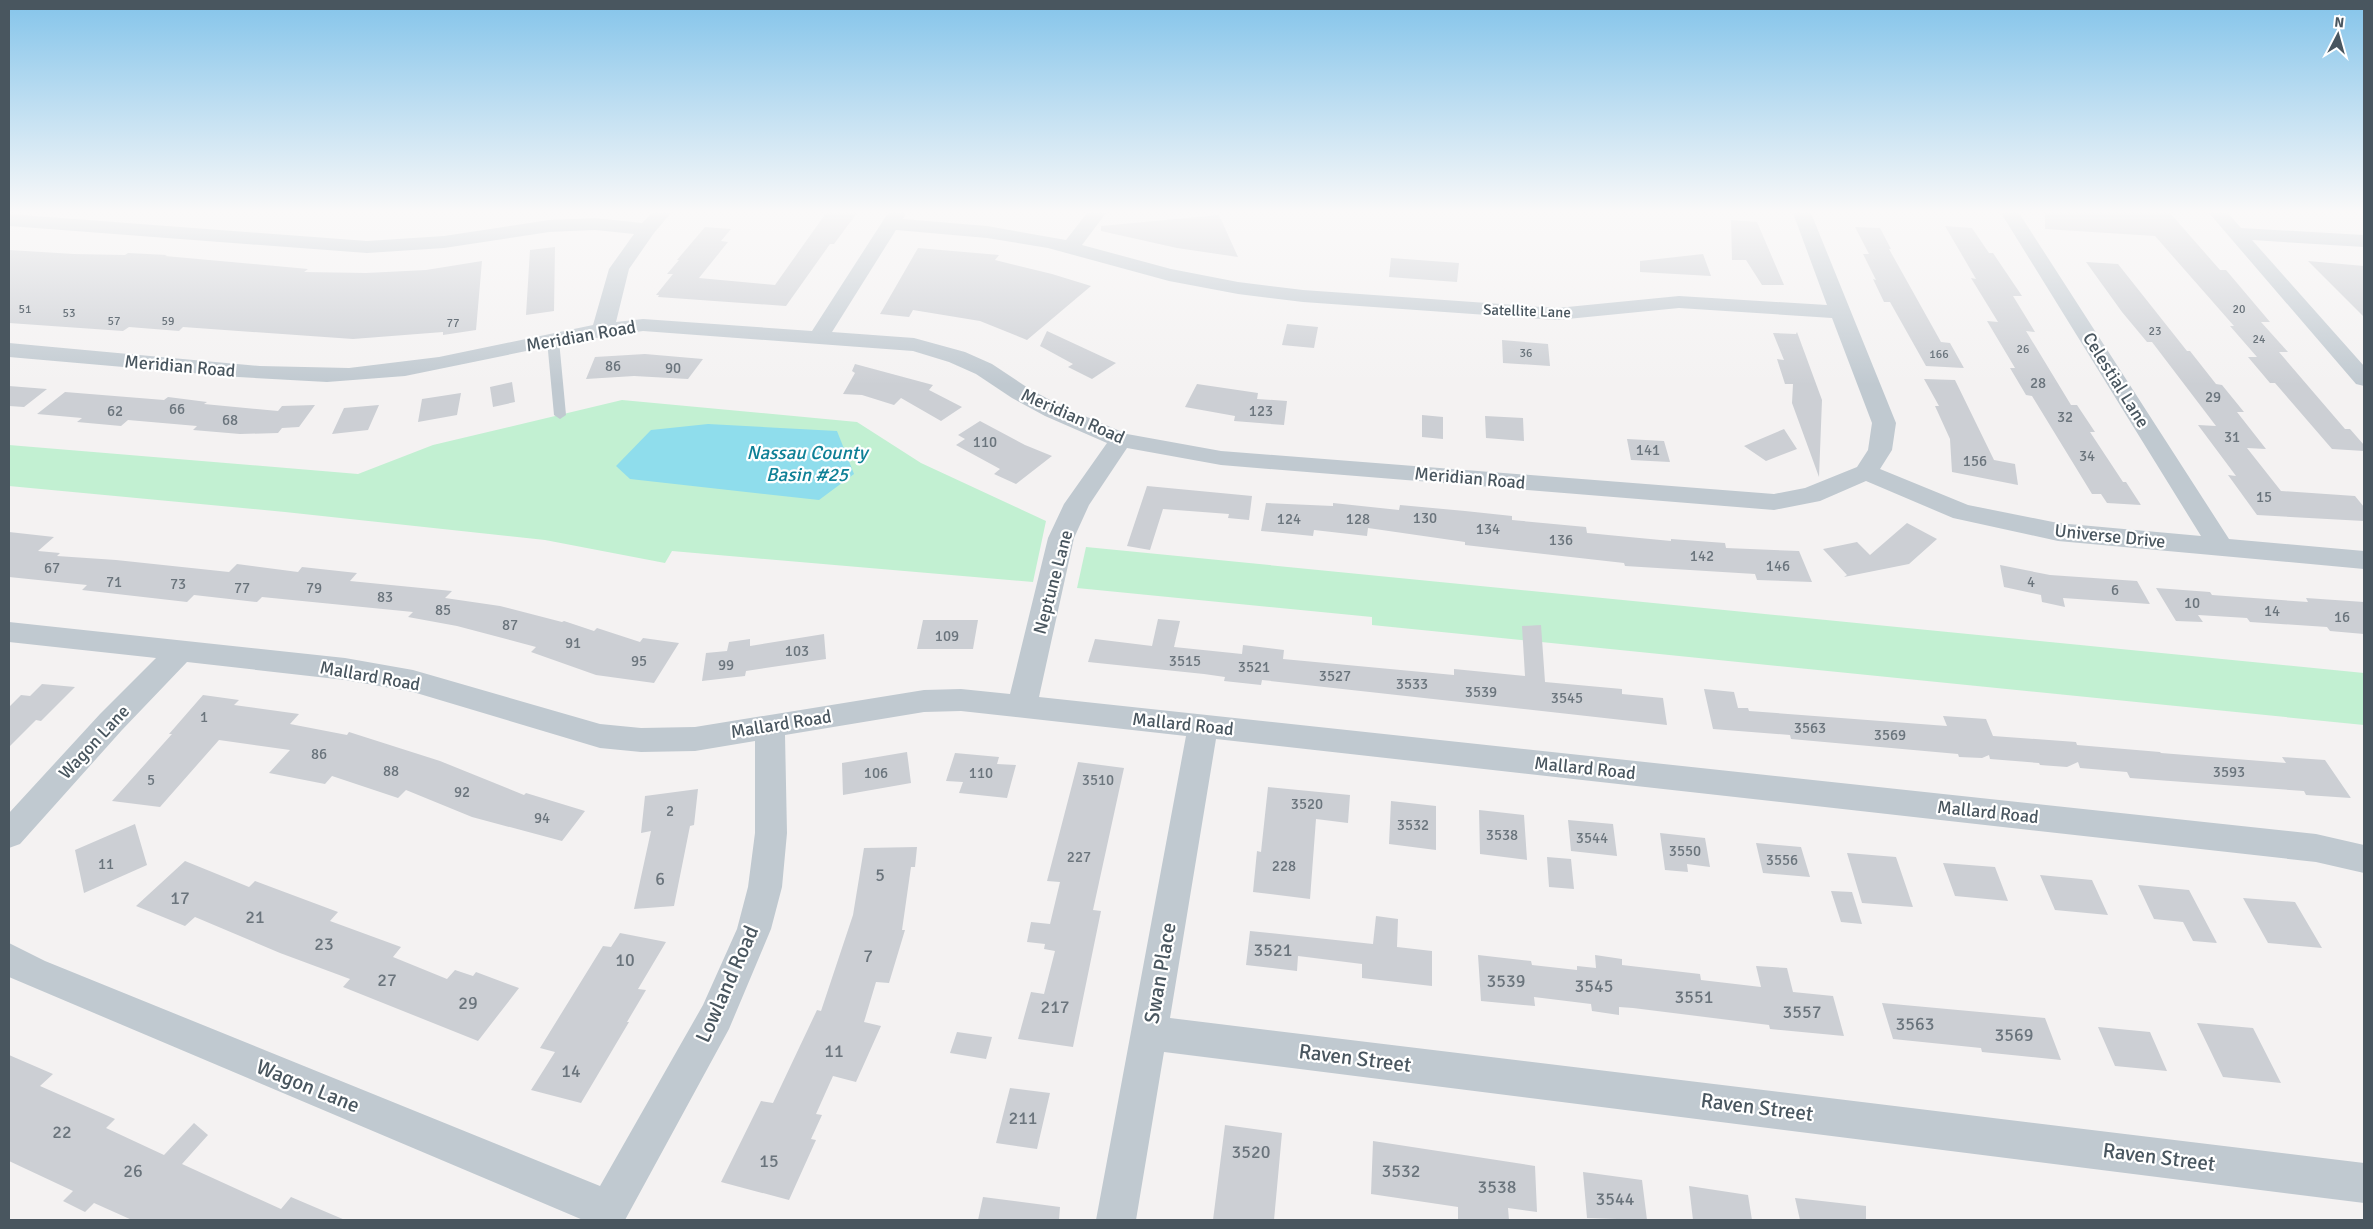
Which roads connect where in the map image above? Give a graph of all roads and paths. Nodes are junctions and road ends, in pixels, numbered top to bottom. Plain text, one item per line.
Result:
1 (619, 270) edge
2 (860, 270) edge
3 (1153, 270) edge
4 (1825, 270) edge
5 (2046, 270) edge
6 (2269, 270) edge
7 (1841, 312) junction
8 (603, 329) junction
9 (818, 338) junction
10 (553, 340) junction
11 (9, 350) edge
12 (2364, 379) edge
13 (560, 415) dead end
14 (1121, 440) junction
15 (1866, 472) junction
16 (2221, 547) junction
17 (2364, 560) edge
18 (9, 632) edge
19 (181, 651) junction
20 (1022, 706) junction
21 (770, 726) junction
22 (1203, 726) junction
23 (9, 835) edge
24 (2364, 859) edge
25 (9, 959) edge
26 (1149, 1033) junction
27 (2364, 1183) edge
28 (606, 1215) edge
29 (1116, 1220) edge

1 - 8 street
2 - 9 street
3 - 7 street, Satellite Lane
4 - 7 street
5 - 16 street, Celestial Lane
6 - 12 street
7 - 15 street
8 - 9 street, Meridian Road
8 - 10 street, Meridian Road
9 - 14 street, Meridian Road
10 - 11 street, Meridian Road
10 - 13 lane
14 - 15 street, Meridian Road
14 - 20 street, Neptune Lane
15 - 16 street, Universe Drive
16 - 17 street, Universe Drive
18 - 19 street, Mallard Road
19 - 21 street, Mallard Road
19 - 23 street, Wagon Lane
20 - 21 street, Mallard Road
20 - 22 street, Mallard Road
21 - 28 street, Lowland Road
22 - 24 street, Mallard Road
22 - 26 street, Swan Place
25 - 28 street, Wagon Lane
26 - 27 street, Raven Street
26 - 29 street, Swan Place

